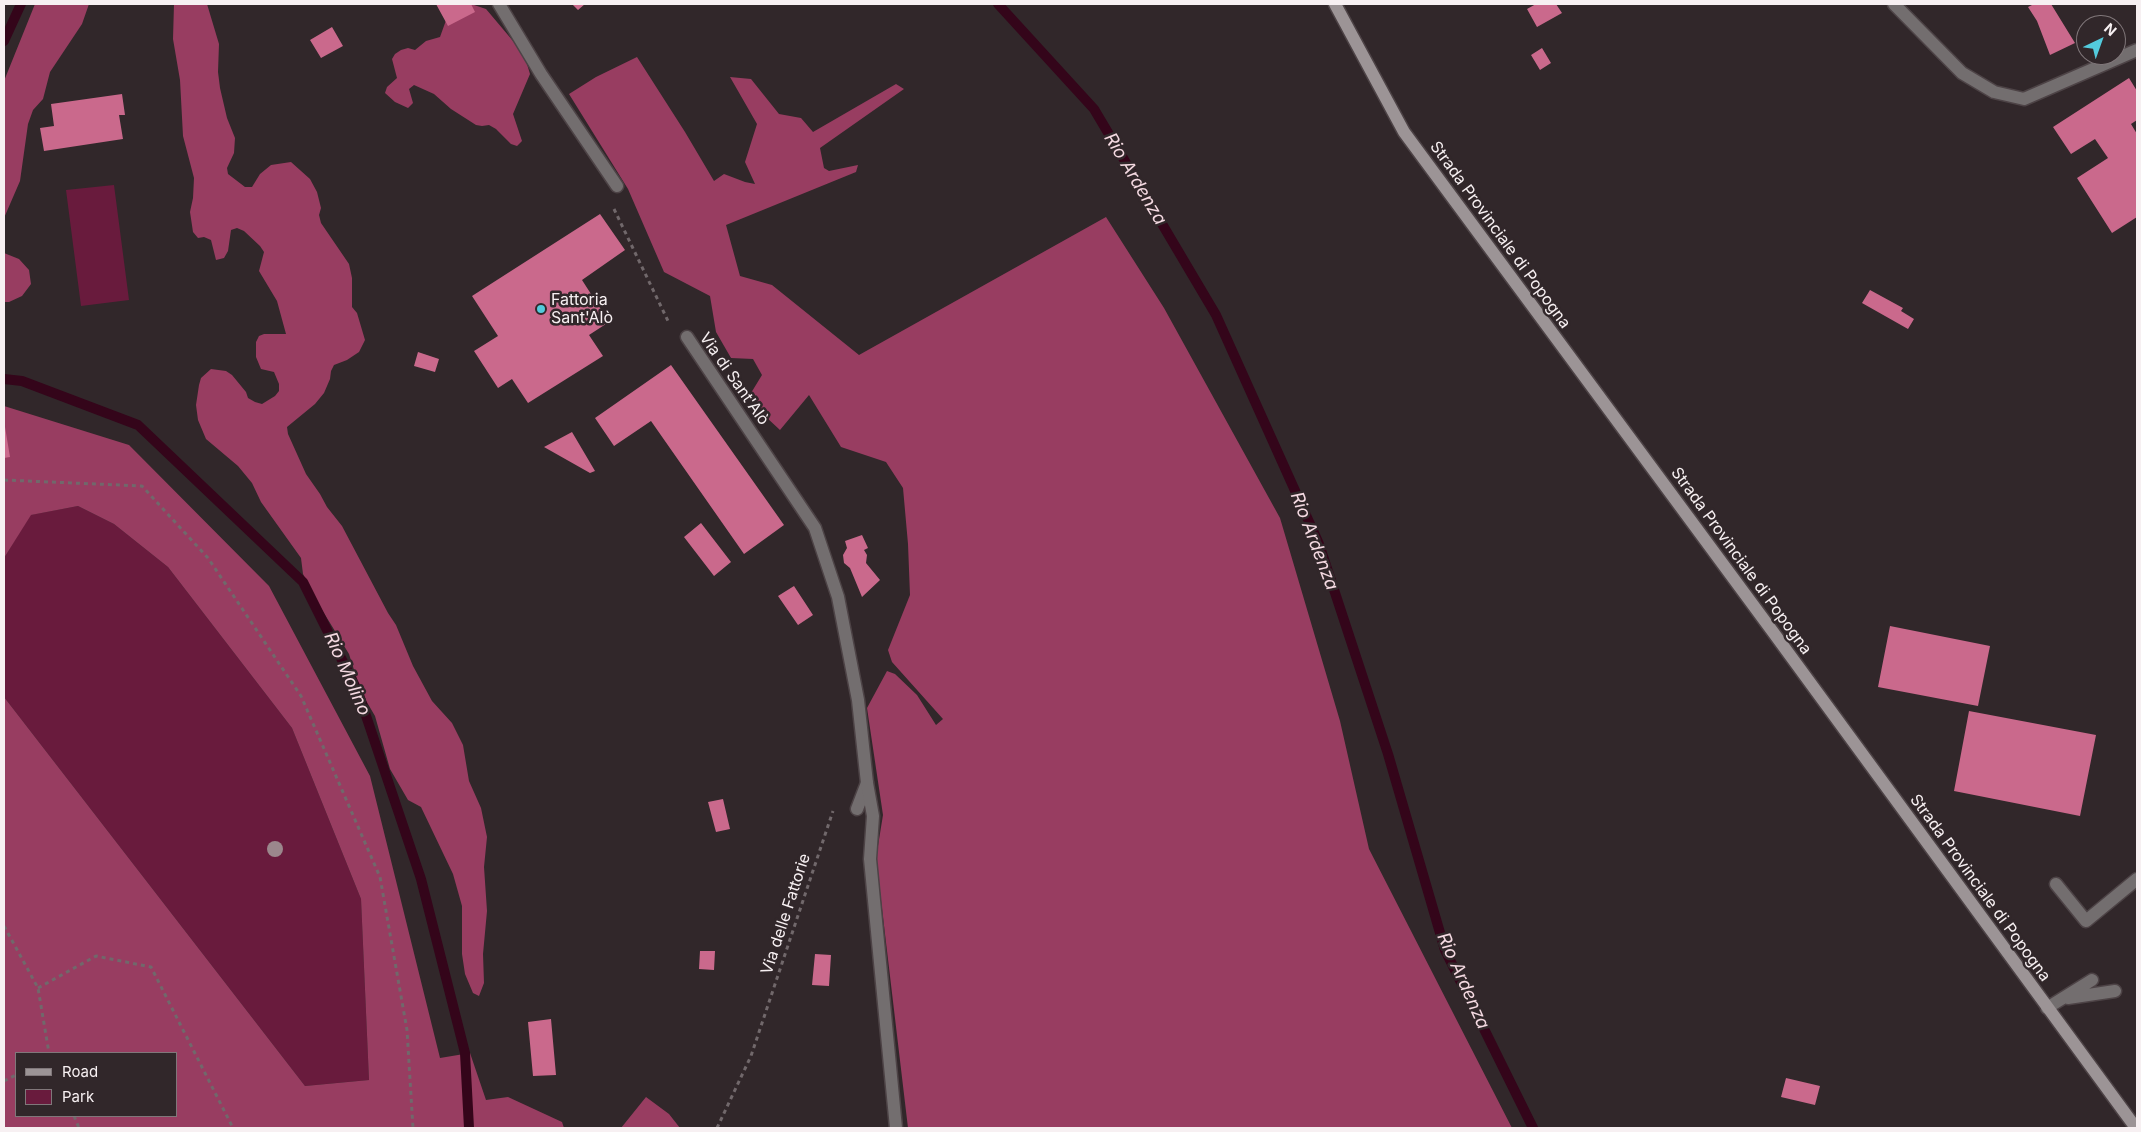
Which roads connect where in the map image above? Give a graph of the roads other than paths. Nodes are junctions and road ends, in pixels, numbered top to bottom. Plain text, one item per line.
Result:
1 (500, 4) edge
2 (1335, 4) edge
3 (1894, 4) edge
4 (2137, 50) edge
5 (617, 186) road end
6 (687, 336) road end
7 (867, 783) junction
8 (857, 809) dead end
9 (2137, 879) edge
10 (2056, 884) dead end
11 (2092, 980) dead end
12 (2115, 991) dead end
13 (2063, 998) junction
14 (2048, 1008) junction
15 (896, 1128) edge
16 (2136, 1128) edge

1 - 5 street
2 - 14 main road, Strada Provinciale di Popogna
3 - 4 street
6 - 7 street, Via di Sant'Alò
7 - 8 street
7 - 15 street, Via di Sant'Alò
9 - 10 street
11 - 13 street
12 - 13 street
13 - 14 street
14 - 16 main road, Strada Provinciale di Popogna

